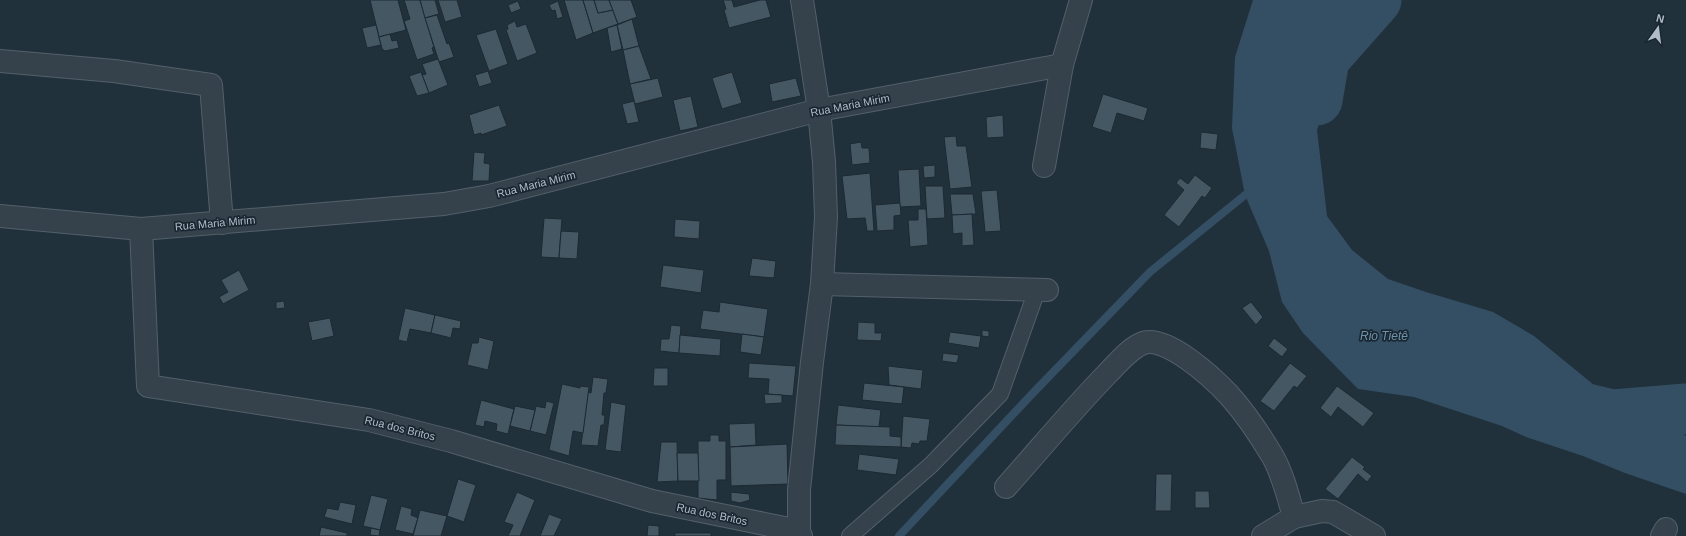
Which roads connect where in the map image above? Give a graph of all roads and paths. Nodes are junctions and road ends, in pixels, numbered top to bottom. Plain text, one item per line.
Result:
1 (802, 0) edge
2 (1081, 0) edge
3 (0, 61) edge
4 (1062, 65) junction
5 (819, 110) junction
6 (1044, 166) dead end
7 (0, 216) edge
8 (222, 223) junction
9 (141, 229) junction
10 (822, 284) junction
11 (1042, 290) joint
12 (1006, 487) dead end
13 (1294, 517) junction
14 (800, 533) edge
15 (850, 536) edge
16 (1263, 536) edge
17 (1374, 536) edge

1 - 5 street
2 - 4 street
3 - 8 street
4 - 5 street, Rua Maria Mirim
4 - 6 street
5 - 8 street, Rua Maria Mirim
5 - 10 street
7 - 9 street, Rua Maria Mirim
8 - 9 street, Rua Maria Mirim
9 - 14 street, Rua dos Britos
10 - 11 street
10 - 14 street
11 - 15 lane
12 - 13 street
13 - 16 street
13 - 17 street

